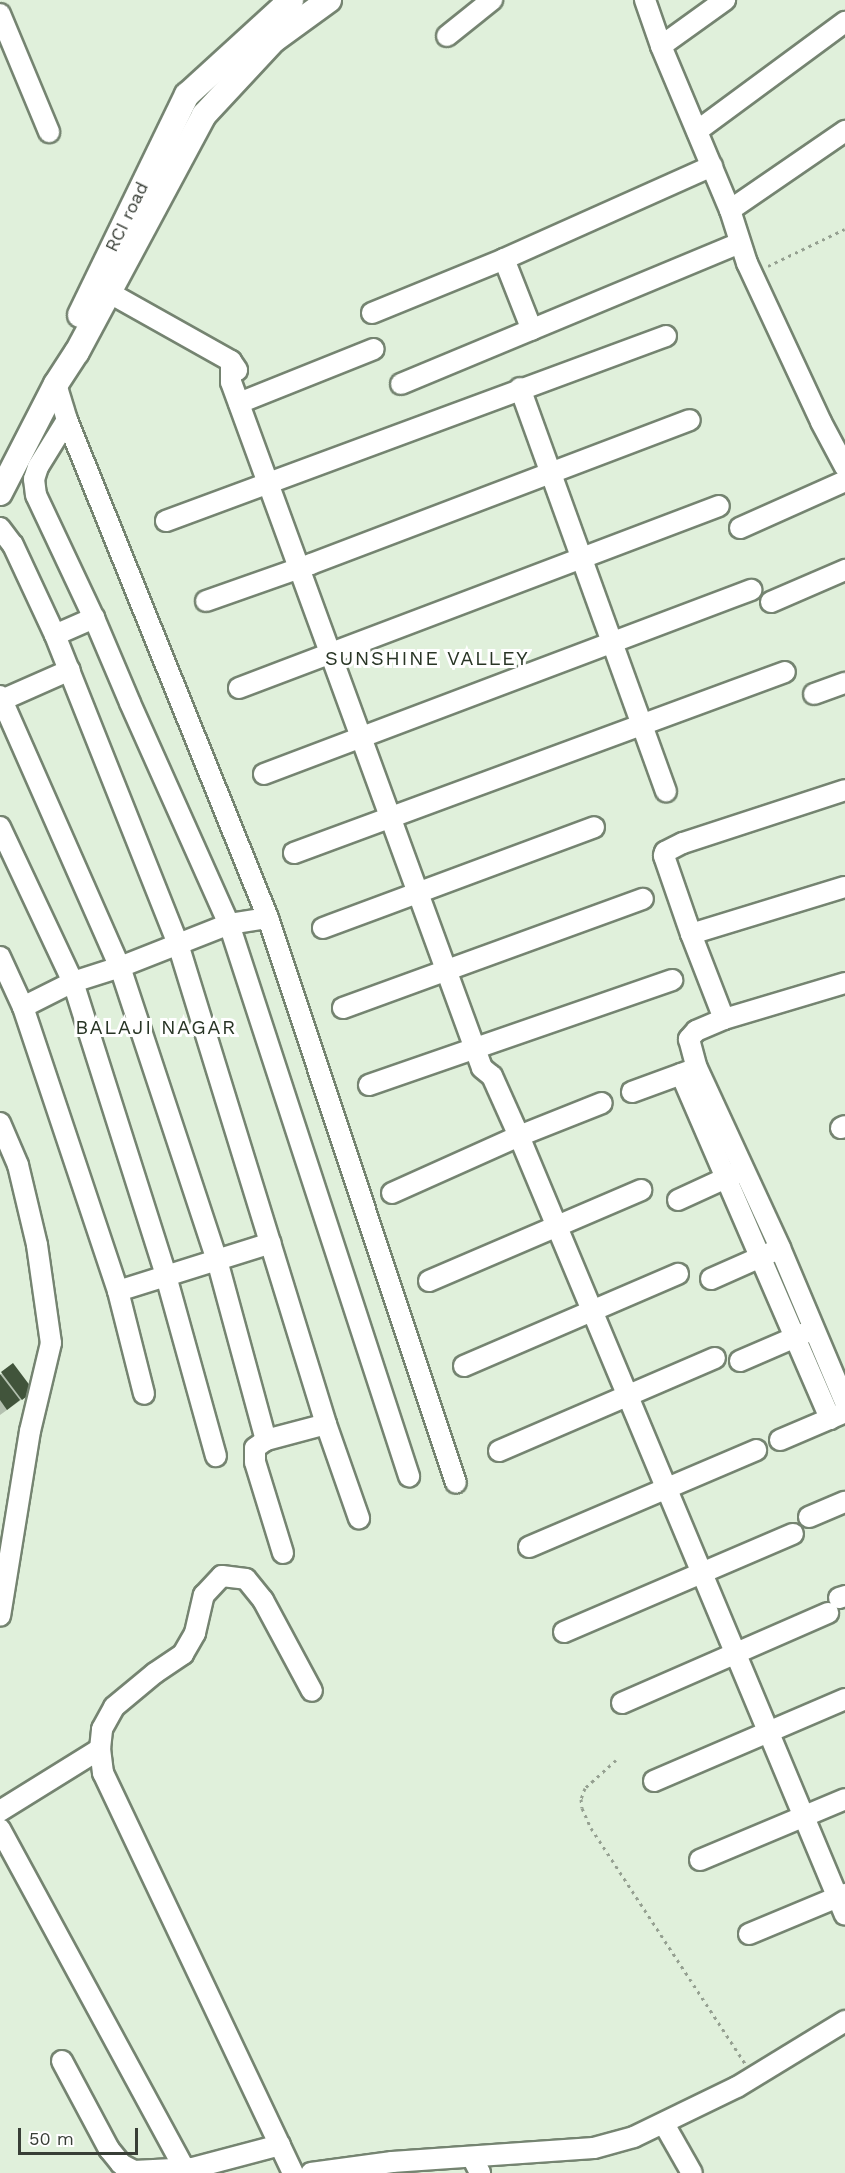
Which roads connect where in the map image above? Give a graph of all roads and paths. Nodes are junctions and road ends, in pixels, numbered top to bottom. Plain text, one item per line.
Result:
1 (291, 0) edge
2 (329, 0) edge
3 (492, 0) edge
4 (645, 0) edge
5 (725, 0) edge
6 (0, 14) edge
7 (845, 22) edge
8 (447, 36) dead end
9 (661, 46) junction
10 (697, 130) junction
11 (845, 130) edge
12 (49, 132) dead end
13 (712, 166) junction
14 (730, 210) junction
15 (845, 229) edge
16 (739, 243) junction
17 (504, 260) junction
18 (752, 275) junction
19 (108, 292) junction
20 (372, 314) dead end
21 (532, 330) junction
22 (666, 336) dead end
23 (374, 349) dead end
24 (56, 384) junction
25 (401, 384) dead end
26 (520, 388) junction
27 (245, 400) junction
28 (68, 420) junction
29 (690, 420) dead end
30 (0, 462) edge
31 (845, 467) edge
32 (551, 471) junction
33 (275, 481) junction
34 (845, 482) edge
35 (0, 493) edge
36 (719, 506) dead end
37 (166, 521) dead end
38 (0, 528) edge
39 (740, 528) dead end
40 (582, 556) junction
41 (305, 566) junction
42 (845, 570) edge
43 (751, 590) dead end
44 (206, 601) dead end
45 (771, 602) dead end
46 (94, 618) junction
47 (55, 635) junction
48 (610, 641) junction
49 (336, 651) junction
50 (70, 670) junction
51 (785, 672) dead end
52 (845, 683) edge
53 (239, 688) dead end
54 (814, 694) dead end
55 (1, 699) edge
56 (641, 724) junction
57 (366, 734) junction
58 (264, 774) dead end
59 (845, 790) edge
60 (666, 791) dead end
61 (396, 816) junction
62 (0, 827) edge
63 (594, 827) dead end
64 (294, 853) dead end
65 (845, 887) edge
66 (423, 888) junction
67 (643, 899) dead end
68 (268, 918) junction
69 (229, 924) junction
70 (323, 928) dead end
71 (691, 934) junction
72 (178, 944) junction
73 (0, 957) edge
74 (120, 967) junction
75 (453, 969) junction
76 (672, 980) dead end
77 (73, 982) junction
78 (845, 983) edge
79 (22, 1006) junction
80 (343, 1008) dead end
81 (724, 1019) junction
82 (481, 1046) junction
83 (689, 1071) junction
84 (369, 1085) dead end
85 (632, 1092) dead end
86 (602, 1102) dead end
87 (0, 1125) edge
88 (519, 1136) junction
89 (745, 1169) junction
90 (727, 1178) junction
91 (641, 1190) dead end
92 (392, 1193) dead end
93 (678, 1200) dead end
94 (556, 1227) junction
95 (271, 1243) junction
96 (780, 1248) junction
97 (762, 1257) junction
98 (218, 1260) junction
99 (678, 1274) dead end
100 (166, 1276) junction
101 (711, 1279) dead end
102 (429, 1281) dead end
103 (118, 1291) junction
104 (592, 1312) junction
105 (813, 1329) junction
106 (794, 1337) junction
107 (715, 1358) dead end
108 (740, 1360) dead end
109 (464, 1366) dead end
110 (144, 1394) dead end
111 (628, 1396) junction
112 (845, 1402) edge
113 (838, 1415) edge
114 (327, 1424) junction
115 (266, 1440) junction
116 (780, 1440) dead end
117 (756, 1450) dead end
118 (499, 1451) dead end
119 (216, 1456) dead end
120 (409, 1476) dead end
121 (456, 1483) dead end
122 (666, 1489) junction
123 (845, 1502) edge
124 (809, 1517) dead end
125 (360, 1518) dead end
126 (793, 1534) dead end
127 (529, 1547) dead end
128 (283, 1553) dead end
129 (702, 1573) junction
130 (837, 1603) edge
131 (0, 1616) edge
132 (564, 1632) dead end
133 (736, 1655) junction
134 (312, 1691) dead end
135 (845, 1699) edge
136 (622, 1703) dead end
137 (768, 1732) junction
138 (99, 1749) junction
139 (616, 1760) dead end
140 (654, 1781) dead end
141 (845, 1799) edge
142 (0, 1811) edge
143 (804, 1817) junction
144 (0, 1829) edge
145 (700, 1860) dead end
146 (842, 1902) edge
147 (749, 1934) dead end
148 (845, 2021) edge
149 (62, 2061) dead end
150 (754, 2077) junction
151 (664, 2124) junction
152 (280, 2145) junction
153 (476, 2165) edge
154 (184, 2168) junction
155 (293, 2173) edge
156 (314, 2173) edge
157 (692, 2173) edge

1 - 30 main road, RCI road
2 - 19 main road
3 - 8 street
4 - 9 street
5 - 9 street
6 - 12 street
7 - 10 street
9 - 10 street
10 - 13 street
11 - 14 street
13 - 14 street
13 - 17 street
14 - 16 street
15 - 18 path
16 - 18 street
16 - 21 street
17 - 20 street
17 - 21 street
18 - 31 street
19 - 24 main road
19 - 27 street
21 - 25 street
22 - 26 street
23 - 27 street
24 - 28 street
24 - 35 main road
26 - 32 street
26 - 33 street
27 - 33 street
28 - 46 street
28 - 68 street
29 - 32 street
32 - 40 street
32 - 41 street
33 - 37 street
33 - 41 street
34 - 39 street
36 - 40 street
38 - 47 street
40 - 48 street
40 - 49 street
41 - 44 street
41 - 49 street
42 - 45 street
43 - 48 street
46 - 47 street
46 - 69 street
47 - 50 street
48 - 56 street
48 - 57 street
49 - 53 street
49 - 57 street
50 - 55 street
50 - 72 street
51 - 56 street
52 - 54 street
55 - 74 street
56 - 60 street
56 - 61 street
57 - 58 street
57 - 61 street
59 - 71 street
61 - 64 street
61 - 66 street
62 - 77 street
63 - 66 street
65 - 71 street
66 - 70 street
66 - 75 street
67 - 75 street
68 - 69 street
68 - 121 street
69 - 72 street
69 - 120 street
71 - 81 street
72 - 74 street
72 - 95 street
73 - 79 street
74 - 77 street
74 - 98 street
75 - 80 street
75 - 82 street
76 - 82 street
77 - 79 street
77 - 100 street
78 - 81 street
79 - 103 street
81 - 83 street
82 - 84 street
82 - 88 street
83 - 85 street
83 - 89 street
83 - 90 street
86 - 88 street
87 - 131 street
88 - 92 street
88 - 94 street
89 - 90 street
89 - 96 street
90 - 93 street
90 - 97 street
91 - 94 street
94 - 102 street
94 - 104 street
95 - 98 street
95 - 114 street
96 - 97 street
96 - 105 street
97 - 101 street
97 - 106 street
98 - 100 street
98 - 115 street
99 - 104 street
100 - 103 street
100 - 119 street
103 - 110 street
104 - 109 street
104 - 111 street
105 - 106 street
105 - 112 street
106 - 108 street
106 - 113 street
107 - 111 street
111 - 118 street
111 - 122 street
113 - 116 street
114 - 115 street
114 - 125 street
115 - 128 street
117 - 122 street
122 - 127 street
122 - 129 street
123 - 124 street
126 - 129 street
129 - 132 street
129 - 133 street
130 - 133 street
133 - 136 street
133 - 137 street
134 - 138 street
135 - 137 street
137 - 140 street
137 - 143 street
138 - 142 street
138 - 152 street
139 - 150 path
141 - 143 street
143 - 145 street
143 - 146 street
144 - 154 street
146 - 147 street
148 - 150 street
149 - 154 street
150 - 151 street
151 - 153 street
151 - 157 street
152 - 154 street
152 - 155 street
153 - 156 street

